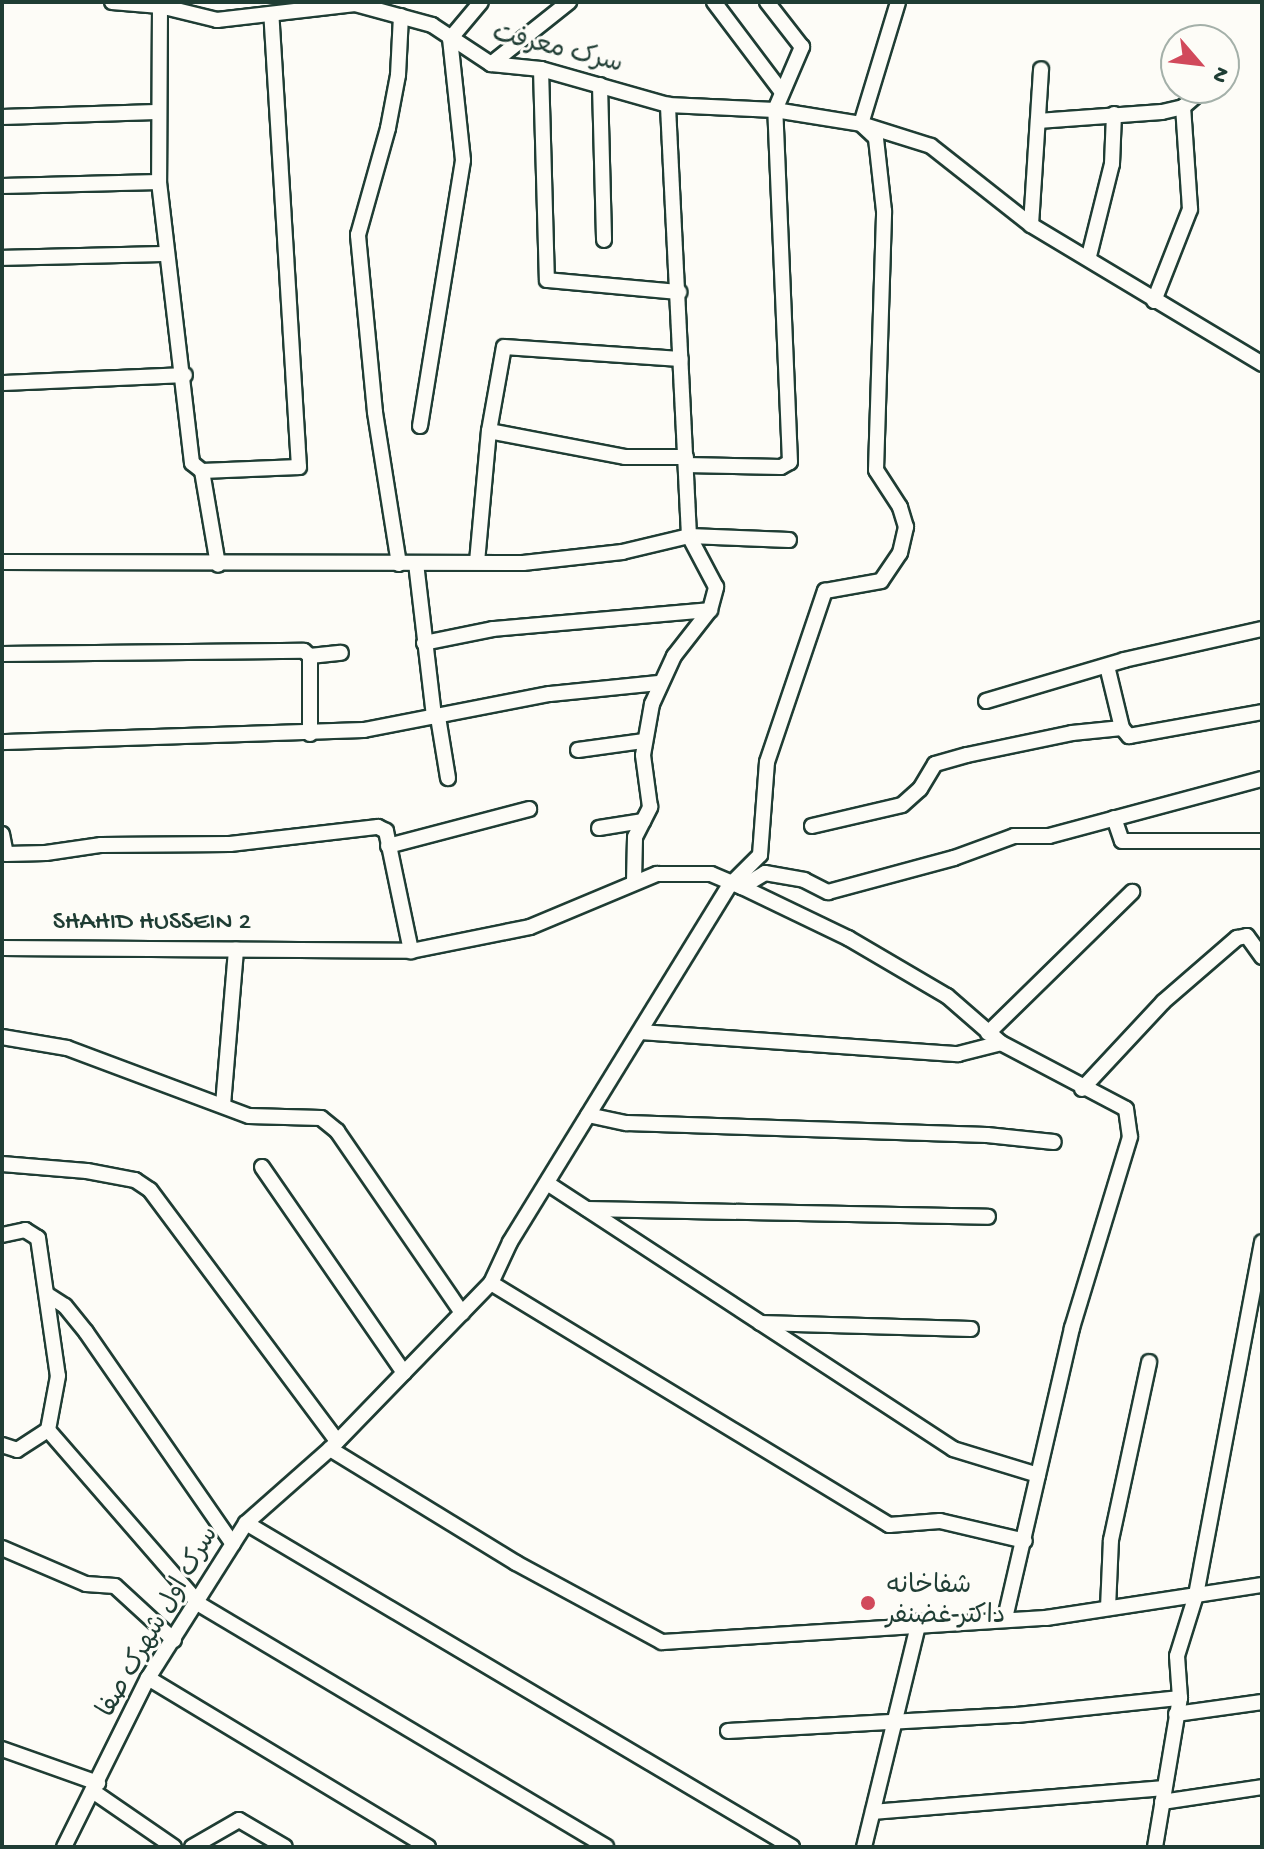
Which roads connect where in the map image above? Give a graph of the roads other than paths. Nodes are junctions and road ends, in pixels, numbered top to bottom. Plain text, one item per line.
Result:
1 (112, 2) edge
2 (218, 2) edge
3 (481, 2) edge
4 (569, 2) edge
5 (714, 2) edge
6 (767, 2) edge
7 (898, 2) edge
8 (356, 3) edge
9 (295, 4) edge
10 (160, 6) junction
11 (271, 15) junction
12 (401, 16) junction
13 (217, 20) junction
14 (450, 39) junction
15 (491, 64) junction
16 (541, 69) junction
17 (1041, 69) dead end
18 (600, 85) junction
19 (781, 91) junction
20 (1186, 104) edge
21 (668, 105) junction
22 (1183, 107) junction
23 (775, 110) junction
24 (156, 112) junction
25 (1114, 114) junction
26 (2, 117) edge
27 (1038, 121) junction
28 (861, 124) junction
29 (159, 182) junction
30 (2, 186) edge
31 (1031, 225) junction
32 (604, 240) dead end
33 (166, 254) junction
34 (1089, 256) junction
35 (2, 258) edge
36 (679, 292) junction
37 (1154, 301) junction
38 (681, 359) junction
39 (1262, 364) edge
40 (185, 375) junction
41 (2, 383) edge
42 (420, 426) dead end
43 (489, 431) junction
44 (686, 461) junction
45 (202, 471) junction
46 (689, 536) junction
47 (789, 540) dead end
48 (2, 562) edge
49 (477, 562) junction
50 (416, 563) junction
51 (399, 564) junction
52 (218, 565) junction
53 (710, 610) junction
54 (1262, 629) edge
55 (424, 643) junction
56 (341, 653) dead end
57 (2, 654) edge
58 (310, 656) junction
59 (1107, 666) junction
60 (658, 683) junction
61 (986, 701) dead end
62 (1262, 712) edge
63 (436, 717) junction
64 (1122, 728) junction
65 (310, 734) junction
66 (644, 741) junction
67 (2, 742) edge
68 (578, 750) dead end
69 (448, 778) dead end
70 (1262, 779) edge
71 (529, 809) dead end
72 (1114, 818) junction
73 (643, 821) junction
74 (812, 826) dead end
75 (599, 828) dead end
76 (2, 834) edge
77 (1262, 841) edge
78 (388, 846) junction
79 (634, 882) junction
80 (736, 886) junction
81 (1132, 892) dead end
82 (2, 948) edge
83 (236, 950) junction
84 (411, 951) junction
85 (1262, 957) edge
86 (640, 1032) junction
87 (988, 1033) junction
88 (2, 1037) edge
89 (1001, 1043) junction
90 (1082, 1089) junction
91 (223, 1105) junction
92 (588, 1115) junction
93 (1054, 1142) dead end
94 (2, 1164) edge
95 (262, 1167) dead end
96 (547, 1183) junction
97 (587, 1209) junction
98 (988, 1217) dead end
99 (2, 1235) edge
100 (1262, 1242) edge
101 (491, 1283) junction
102 (48, 1295) junction
103 (1257, 1300) edge
104 (462, 1313) junction
105 (760, 1323) junction
106 (971, 1329) dead end
107 (1149, 1362) dead end
108 (404, 1373) junction
109 (48, 1430) junction
110 (2, 1445) edge
111 (334, 1445) junction
112 (1038, 1475) junction
113 (246, 1523) junction
114 (1025, 1541) junction
115 (233, 1544) junction
116 (2, 1548) edge
117 (1262, 1585) edge
118 (1196, 1595) junction
119 (199, 1604) junction
120 (1108, 1608) junction
121 (1005, 1619) junction
122 (919, 1622) junction
123 (174, 1640) junction
124 (148, 1678) junction
125 (1180, 1698) junction
126 (1262, 1702) edge
127 (1176, 1714) junction
128 (898, 1723) junction
129 (728, 1731) dead end
130 (2, 1749) edge
131 (1262, 1787) edge
132 (96, 1788) junction
133 (1163, 1795) junction
134 (873, 1812) junction
135 (64, 1847) edge
136 (174, 1847) edge
137 (192, 1847) edge
138 (285, 1847) edge
139 (428, 1847) edge
140 (606, 1847) edge
141 (792, 1847) edge
142 (864, 1847) edge
143 (1155, 1847) edge

1 - 10 street, سرک معرفت
2 - 13 street
3 - 14 street
4 - 15 street
5 - 19 street
6 - 19 street
7 - 28 street
8 - 9 street, سرک معرفت
8 - 12 street, سرک معرفت
9 - 11 street, سرک معرفت
10 - 13 street, سرک معرفت
10 - 24 street
11 - 13 street, سرک معرفت
11 - 45 street
12 - 14 street, سرک معرفت
12 - 51 street
14 - 15 street, سرک معرفت
14 - 42 street
15 - 16 street, سرک معرفت
16 - 18 street, سرک معرفت
16 - 36 street
17 - 27 street
18 - 21 street, سرک معرفت
18 - 32 street
19 - 23 street
20 - 22 street
21 - 23 street, سرک معرفت
21 - 36 street
22 - 25 street
22 - 37 street
23 - 28 street, سرک معرفت
23 - 44 street
24 - 26 street
24 - 29 street
25 - 27 street
25 - 34 street
27 - 31 street
28 - 31 street, سرک معرفت
28 - 80 street, سرک اول شهرک صفا
29 - 30 street
29 - 33 street
31 - 34 street, سرک معرفت
33 - 35 street
33 - 40 street
34 - 37 street, سرک معرفت
36 - 38 street
37 - 39 street, سرک معرفت
38 - 43 street
38 - 44 street
40 - 41 street
40 - 45 street
43 - 44 street
43 - 49 street
44 - 46 street
45 - 52 street
46 - 47 street
46 - 49 street
46 - 53 street
48 - 52 street
49 - 50 street
50 - 51 street
50 - 55 street
51 - 52 street
53 - 55 street
53 - 60 street
54 - 59 street
55 - 63 street
56 - 58 street
57 - 58 street
58 - 65 street
59 - 61 street
59 - 64 street
60 - 63 street
60 - 66 street
62 - 64 street
63 - 65 street
63 - 69 street
64 - 74 street
65 - 67 street
66 - 68 street
66 - 73 street
70 - 72 street
71 - 78 street
72 - 77 street
72 - 80 street
73 - 75 street
73 - 79 street
76 - 78 street
78 - 84 street
79 - 80 street, SHAHID HUSSEIN 2
79 - 84 street, SHAHID HUSSEIN 2
80 - 86 street, سرک اول شهرک صفا
80 - 87 street, SHAHID HUSSEIN 2
81 - 87 street
82 - 83 street, SHAHID HUSSEIN 2
83 - 84 street, SHAHID HUSSEIN 2
83 - 91 street
85 - 90 street
86 - 89 street
86 - 92 street, سرک اول شهرک صفا
87 - 89 street, SHAHID HUSSEIN 2
88 - 91 street
89 - 90 street, SHAHID HUSSEIN 2
90 - 112 street, SHAHID HUSSEIN 2
91 - 104 street
92 - 93 street
92 - 96 street, سرک اول شهرک صفا
94 - 111 street
95 - 108 street
96 - 97 street
96 - 101 street, سرک اول شهرک صفا
97 - 98 street
97 - 105 street
99 - 102 street
100 - 103 street
101 - 104 street, سرک اول شهرک صفا
101 - 114 street
102 - 109 street
102 - 115 street
103 - 118 street
104 - 108 street, سرک اول شهرک صفا
105 - 106 street
105 - 112 street
107 - 120 street
108 - 111 street, سرک اول شهرک صفا
109 - 110 street
109 - 119 street
111 - 113 street, سرک اول شهرک صفا
111 - 122 street
112 - 114 street
113 - 115 street, سرک اول شهرک صفا
113 - 141 street
114 - 121 street
115 - 119 street, سرک اول شهرک صفا
116 - 123 street
117 - 118 street
118 - 120 street
118 - 125 street
119 - 123 street, سرک اول شهرک صفا
119 - 140 street
120 - 121 street
121 - 122 street
122 - 128 street
123 - 124 street, سرک اول شهرک صفا
124 - 132 street, سرک اول شهرک صفا
124 - 139 street
125 - 127 street
125 - 128 street
126 - 127 street
127 - 133 street
128 - 129 street
128 - 134 street
130 - 132 street
131 - 133 street
132 - 135 street, سرک اول شهرک صفا
132 - 136 street
133 - 134 street
133 - 143 street
134 - 142 street
137 - 138 street

